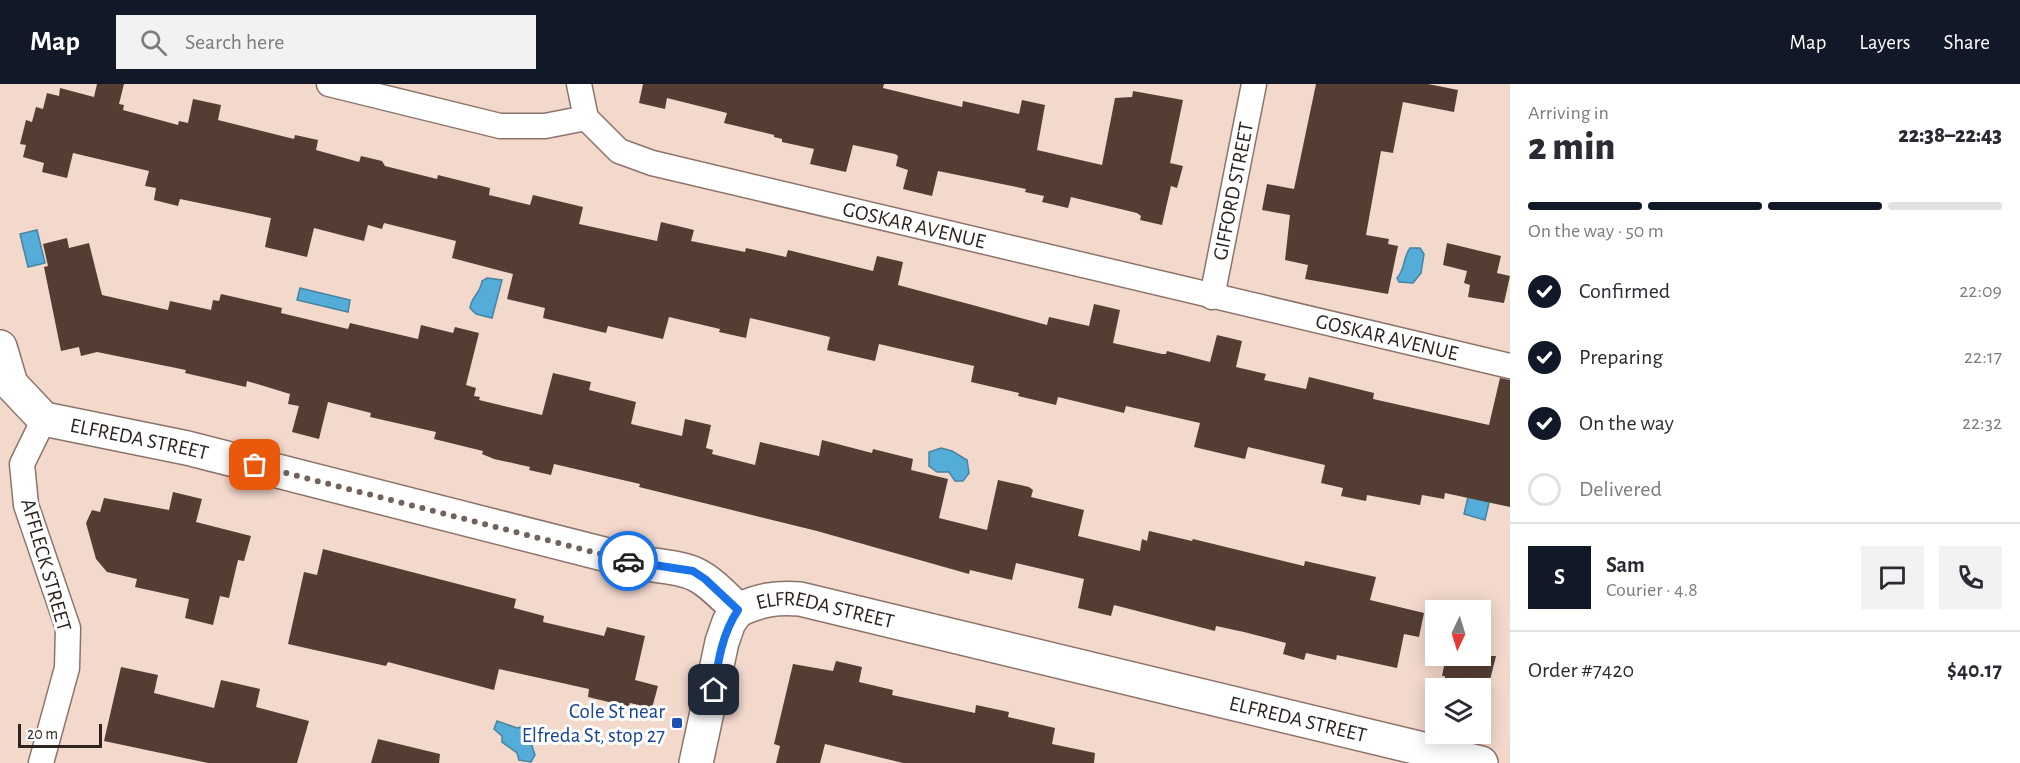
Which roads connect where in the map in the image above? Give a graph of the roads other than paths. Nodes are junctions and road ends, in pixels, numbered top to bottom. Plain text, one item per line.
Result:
1 (329, 84) edge
2 (579, 84) edge
3 (1254, 84) edge
4 (586, 118) junction
5 (1212, 297) junction
6 (0, 347) edge
7 (1510, 366) edge
8 (44, 419) junction
9 (738, 610) junction
10 (41, 763) edge
11 (696, 763) edge
12 (1481, 763) edge

1 - 4 street
2 - 4 street
3 - 5 street, GIFFORD STREET
4 - 5 street, GOSKAR AVENUE
5 - 7 street, GOSKAR AVENUE
6 - 8 street
8 - 9 street, ELFREDA STREET
8 - 10 street, AFFLECK STREET
9 - 11 street
9 - 12 street, ELFREDA STREET

